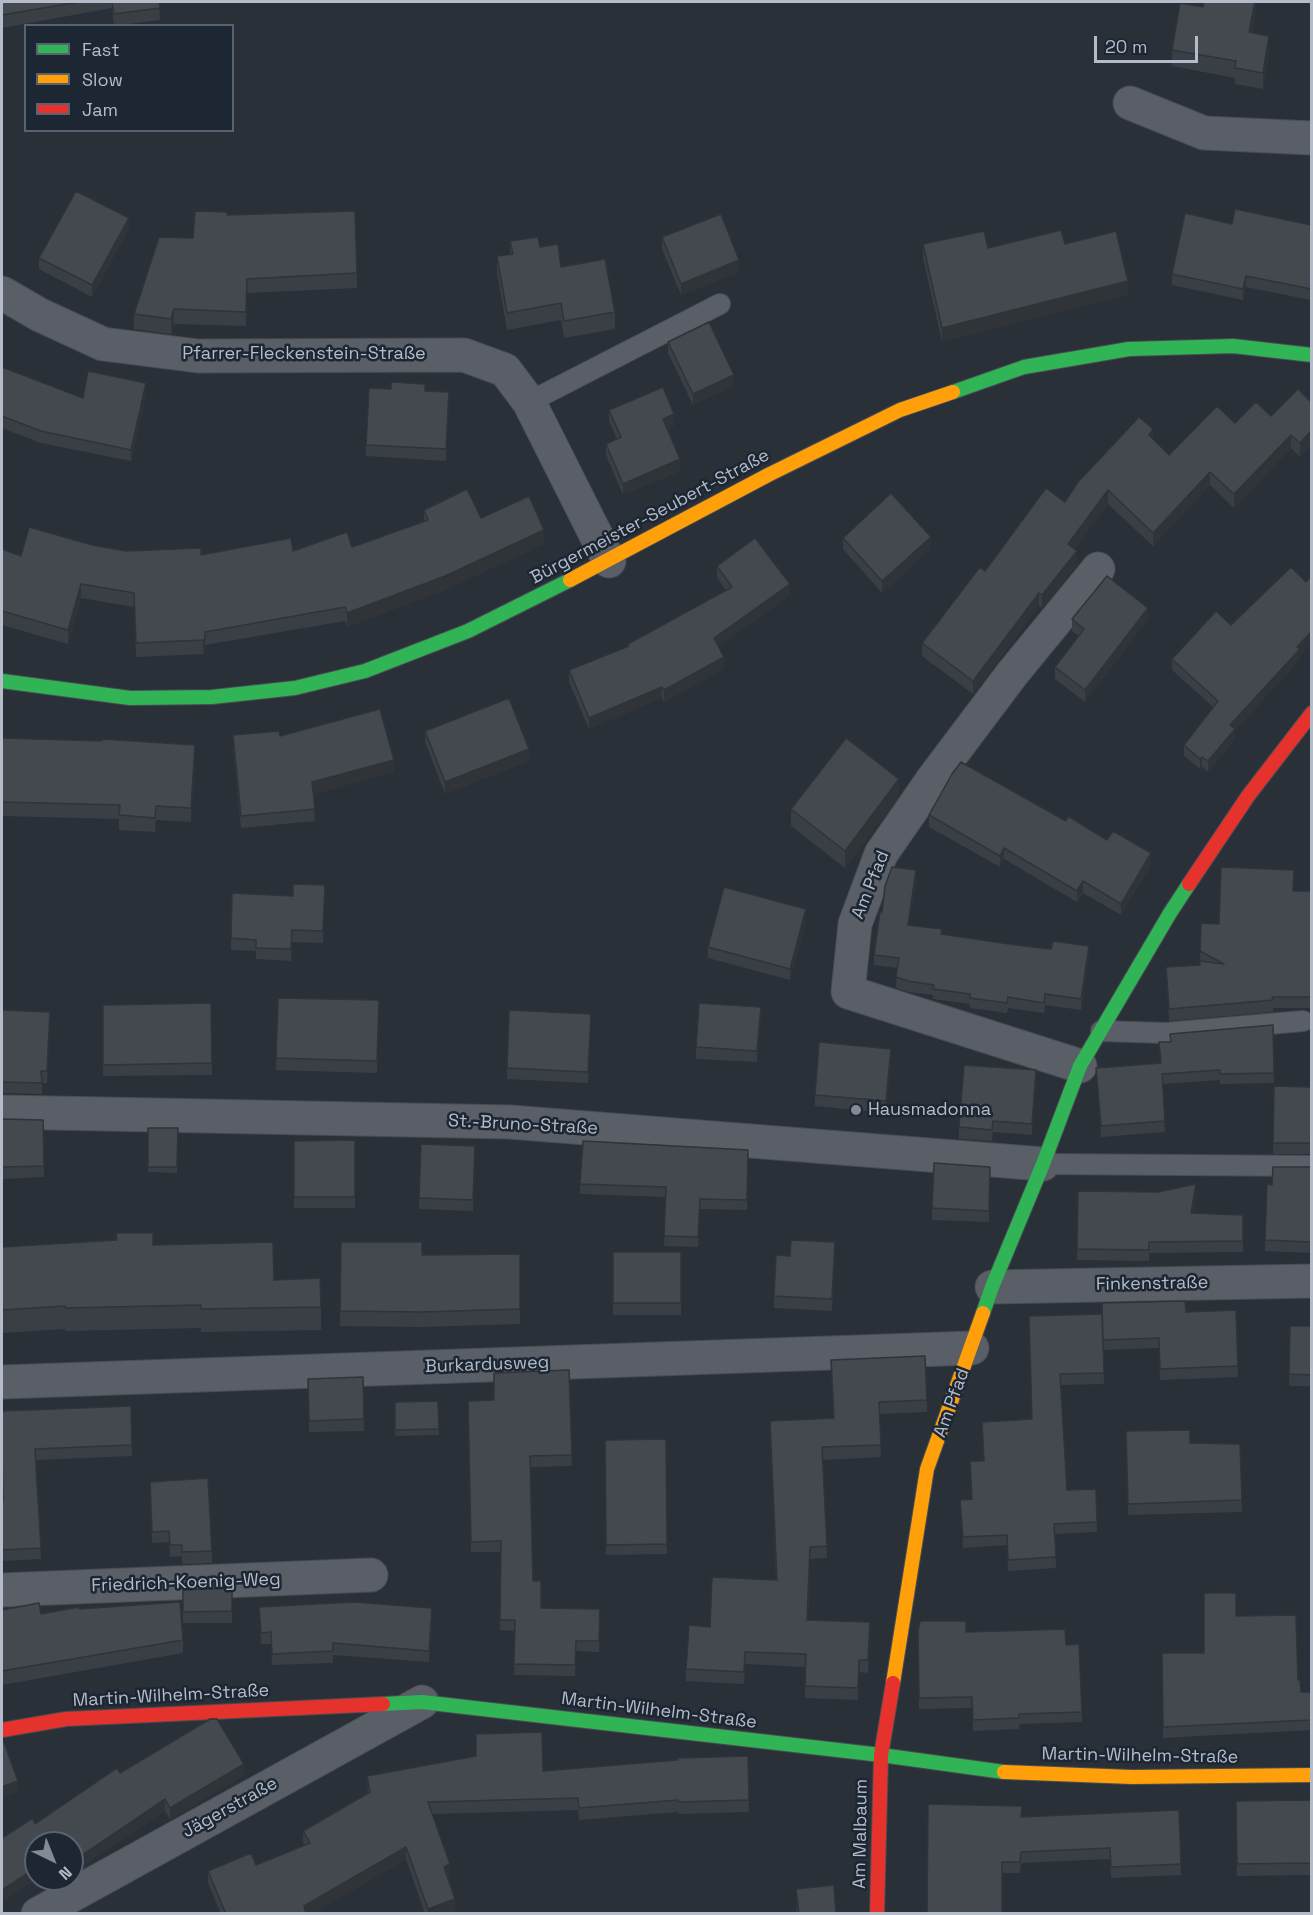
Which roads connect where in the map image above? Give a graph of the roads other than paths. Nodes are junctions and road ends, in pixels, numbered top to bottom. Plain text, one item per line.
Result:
1 (1130, 103) dead end
2 (1311, 138) edge
3 (2, 293) edge
4 (720, 304) dead end
5 (1311, 355) edge
6 (529, 402) junction
7 (609, 561) junction
8 (1098, 568) dead end
9 (2, 681) edge
10 (1311, 713) edge
11 (1304, 1021) dead end
12 (1101, 1031) junction
13 (1080, 1066) junction
14 (2, 1112) edge
15 (1043, 1164) junction
16 (1311, 1166) edge
17 (1311, 1281) edge
18 (992, 1287) junction
19 (972, 1348) junction
20 (2, 1382) edge
21 (371, 1575) dead end
22 (2, 1590) edge
23 (422, 1702) junction
24 (2, 1730) edge
25 (881, 1755) junction
26 (1311, 1775) edge
27 (38, 1914) edge
28 (878, 1914) edge

1 - 2 street
3 - 6 street, Pfarrer-Fleckenstein-Straße
4 - 6 lane
5 - 7 street, Bürgermeister-Seubert-Straße
6 - 7 street, Pfarrer-Fleckenstein-Straße
7 - 9 street, Bürgermeister-Seubert-Straße
8 - 13 street, Am Pfad
10 - 12 street, Am Pfad
11 - 12 lane
12 - 13 street, Am Pfad
13 - 15 street, Am Pfad
14 - 15 street, St.-Bruno-Straße
15 - 16 lane
15 - 18 street, Am Pfad
17 - 18 street, Finkenstraße
18 - 19 street, Am Pfad
19 - 20 street, Burkardusweg
19 - 25 street, Am Pfad
21 - 22 street, Friedrich-Koenig-Weg
23 - 24 street, Martin-Wilhelm-Straße
23 - 25 street, Martin-Wilhelm-Straße
23 - 27 street, Jägerstraße
25 - 26 street, Martin-Wilhelm-Straße
25 - 28 street, Am Malbaum

